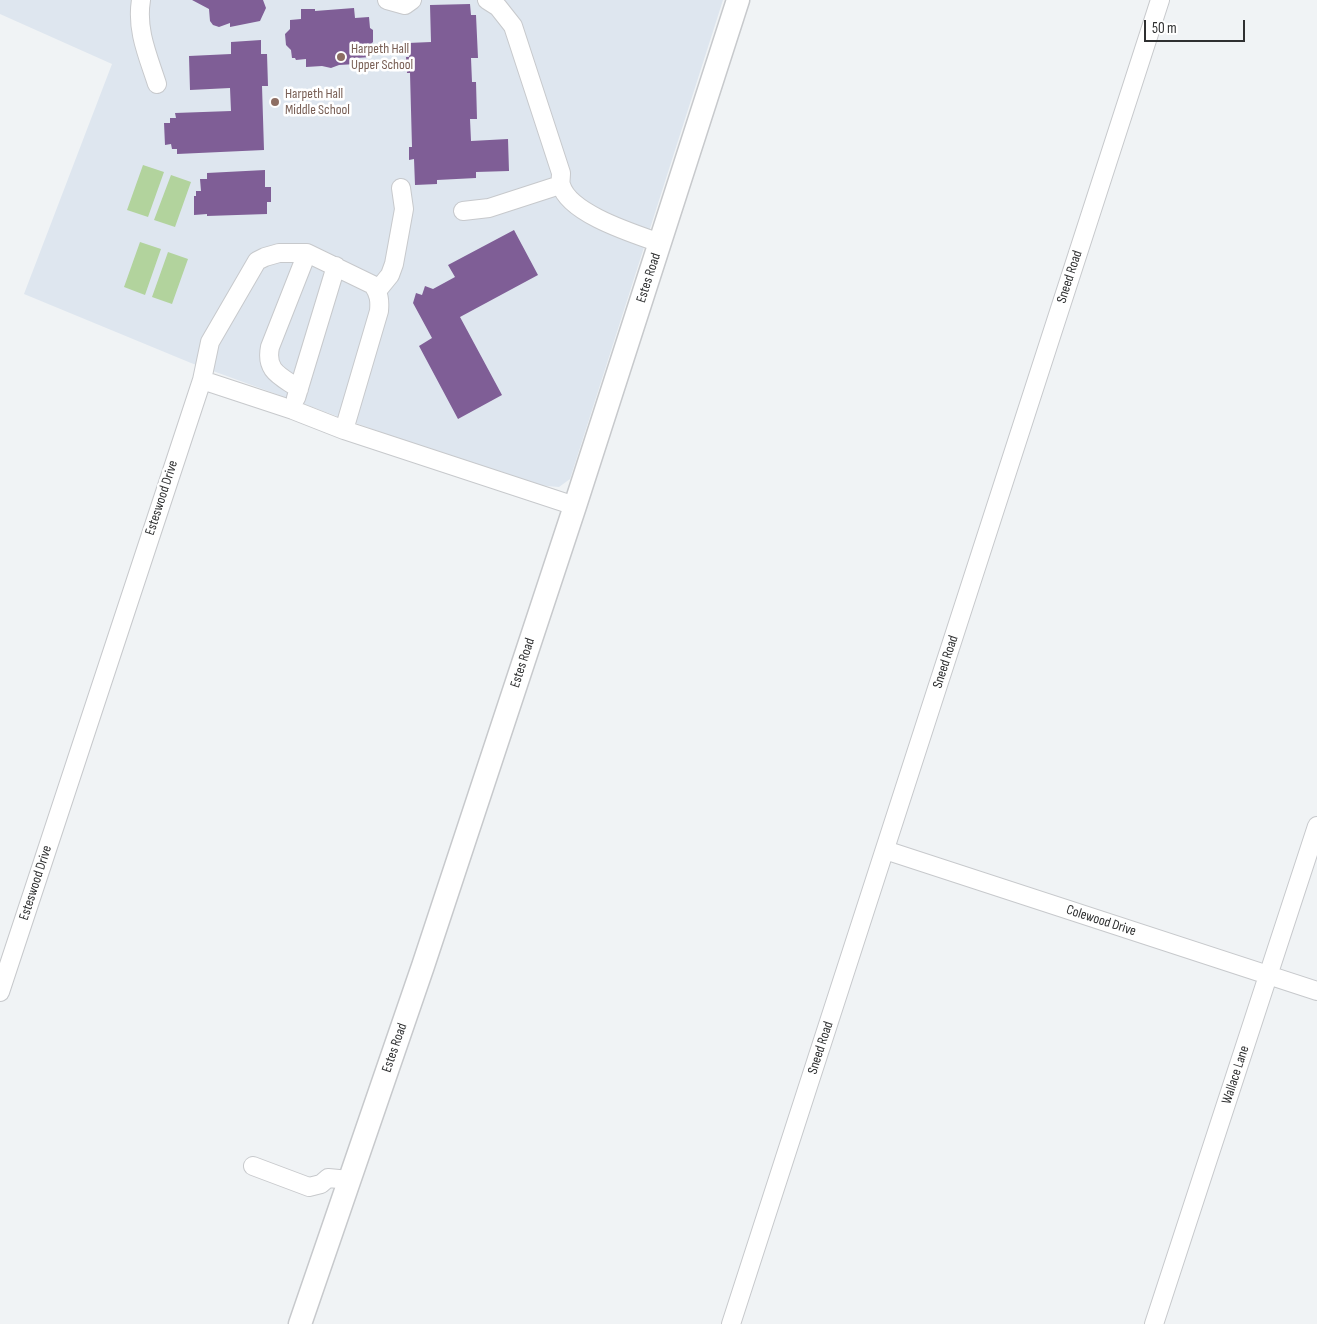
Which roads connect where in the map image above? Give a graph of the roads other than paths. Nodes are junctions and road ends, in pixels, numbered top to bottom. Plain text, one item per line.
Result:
1 (140, 0) edge
2 (387, 0) edge
3 (412, 0) edge
4 (487, 0) edge
5 (738, 0) edge
6 (1160, 0) edge
7 (157, 84) dead end
8 (560, 185) junction
9 (401, 188) dead end
10 (463, 211) dead end
11 (660, 243) junction
12 (306, 253) junction
13 (336, 266) junction
14 (377, 291) junction
15 (202, 380) junction
16 (299, 389) junction
17 (293, 410) junction
18 (344, 430) junction
19 (575, 506) junction
20 (1317, 826) edge
21 (884, 850) junction
22 (1268, 976) junction
23 (1317, 991) edge
24 (0, 992) edge
25 (253, 1166) dead end
26 (350, 1180) junction
27 (300, 1324) edge
28 (732, 1324) edge
29 (1154, 1324) edge

1 - 7 street
2 - 3 street
4 - 8 street
5 - 11 main road, Estes Road
6 - 21 street, Sneed Road
8 - 10 street
8 - 11 street
9 - 14 street
11 - 19 main road, Estes Road
12 - 13 street
12 - 15 street, Esteswood Drive
12 - 16 street
13 - 14 street
13 - 16 street
14 - 18 street
15 - 17 street
15 - 24 street, Esteswood Drive
16 - 17 street
17 - 18 street
18 - 19 street
19 - 26 main road, Estes Road
20 - 22 street, Wallace Lane
21 - 22 street, Colewood Drive
21 - 28 street, Sneed Road
22 - 23 street, Colewood Drive
22 - 29 street, Wallace Lane
25 - 26 street
26 - 27 main road, Estes Road

